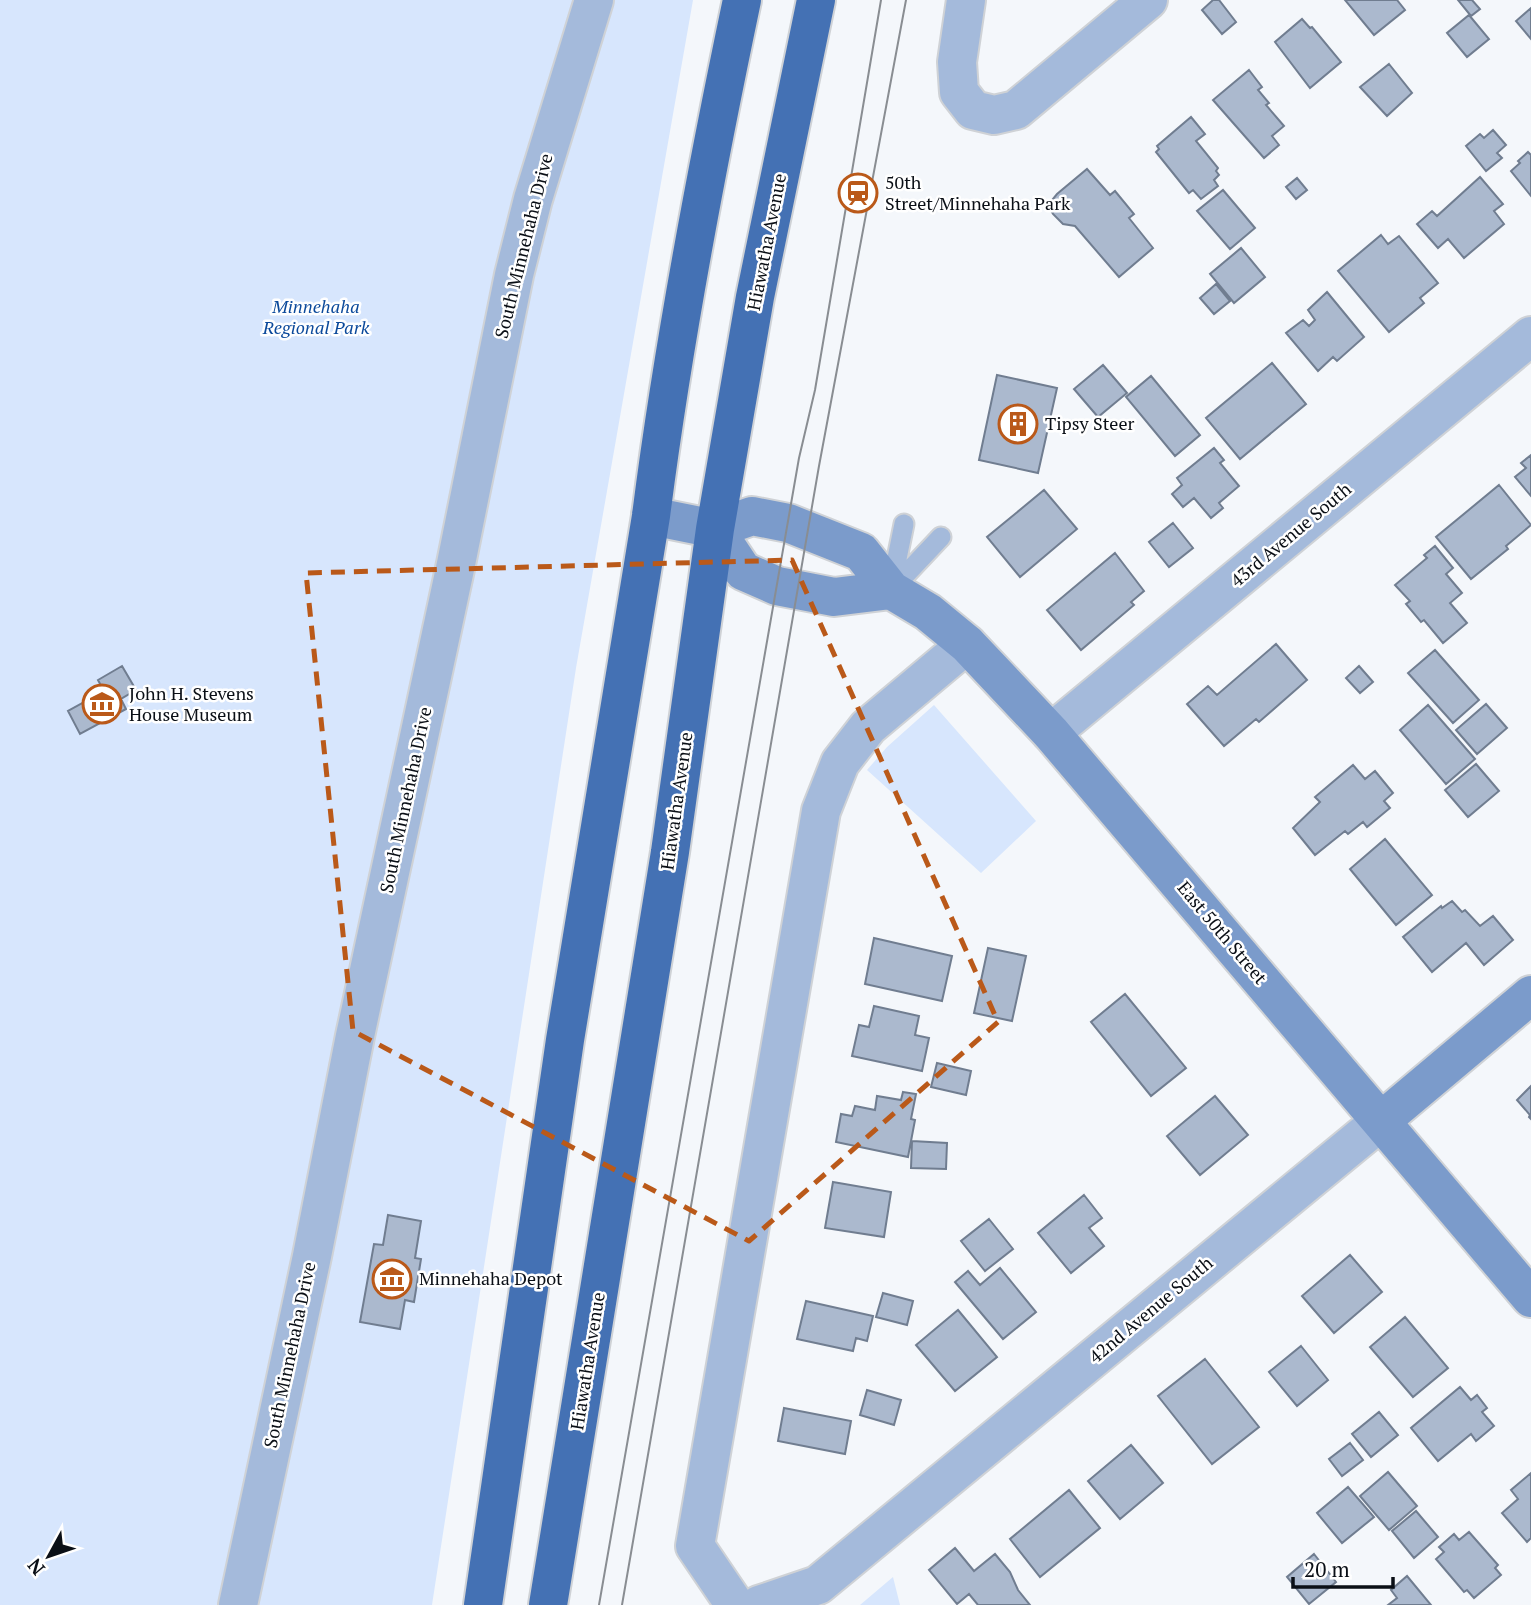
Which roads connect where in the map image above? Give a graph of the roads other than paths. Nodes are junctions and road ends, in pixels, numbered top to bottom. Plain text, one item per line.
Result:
1 (594, 0) edge
2 (742, 0) edge
3 (816, 0) edge
4 (967, 0) edge
5 (1148, 0) edge
6 (1531, 336) edge
7 (651, 516) junction
8 (904, 524) dead end
9 (715, 529) junction
10 (940, 537) dead end
11 (891, 590) junction
12 (967, 644) junction
13 (1051, 733) junction
14 (1531, 995) edge
15 (1381, 1121) junction
16 (1531, 1298) edge
17 (238, 1605) edge
18 (483, 1605) edge
19 (548, 1605) edge
20 (735, 1605) edge
21 (759, 1605) edge

1 - 17 street, South Minnehaha Drive
2 - 7 highway
3 - 9 highway, Hiawatha Avenue
4 - 5 street
6 - 13 street, 43rd Avenue South
7 - 9 street
7 - 18 highway
8 - 11 lane
9 - 11 street
9 - 11 street, East 50th Street
9 - 19 highway, Hiawatha Avenue
10 - 11 lane
11 - 12 street, East 50th Street
12 - 13 street, East 50th Street
12 - 20 street
13 - 15 street, East 50th Street
14 - 15 street, 42nd Avenue South
15 - 16 street, East 50th Street
15 - 21 street, 42nd Avenue South

